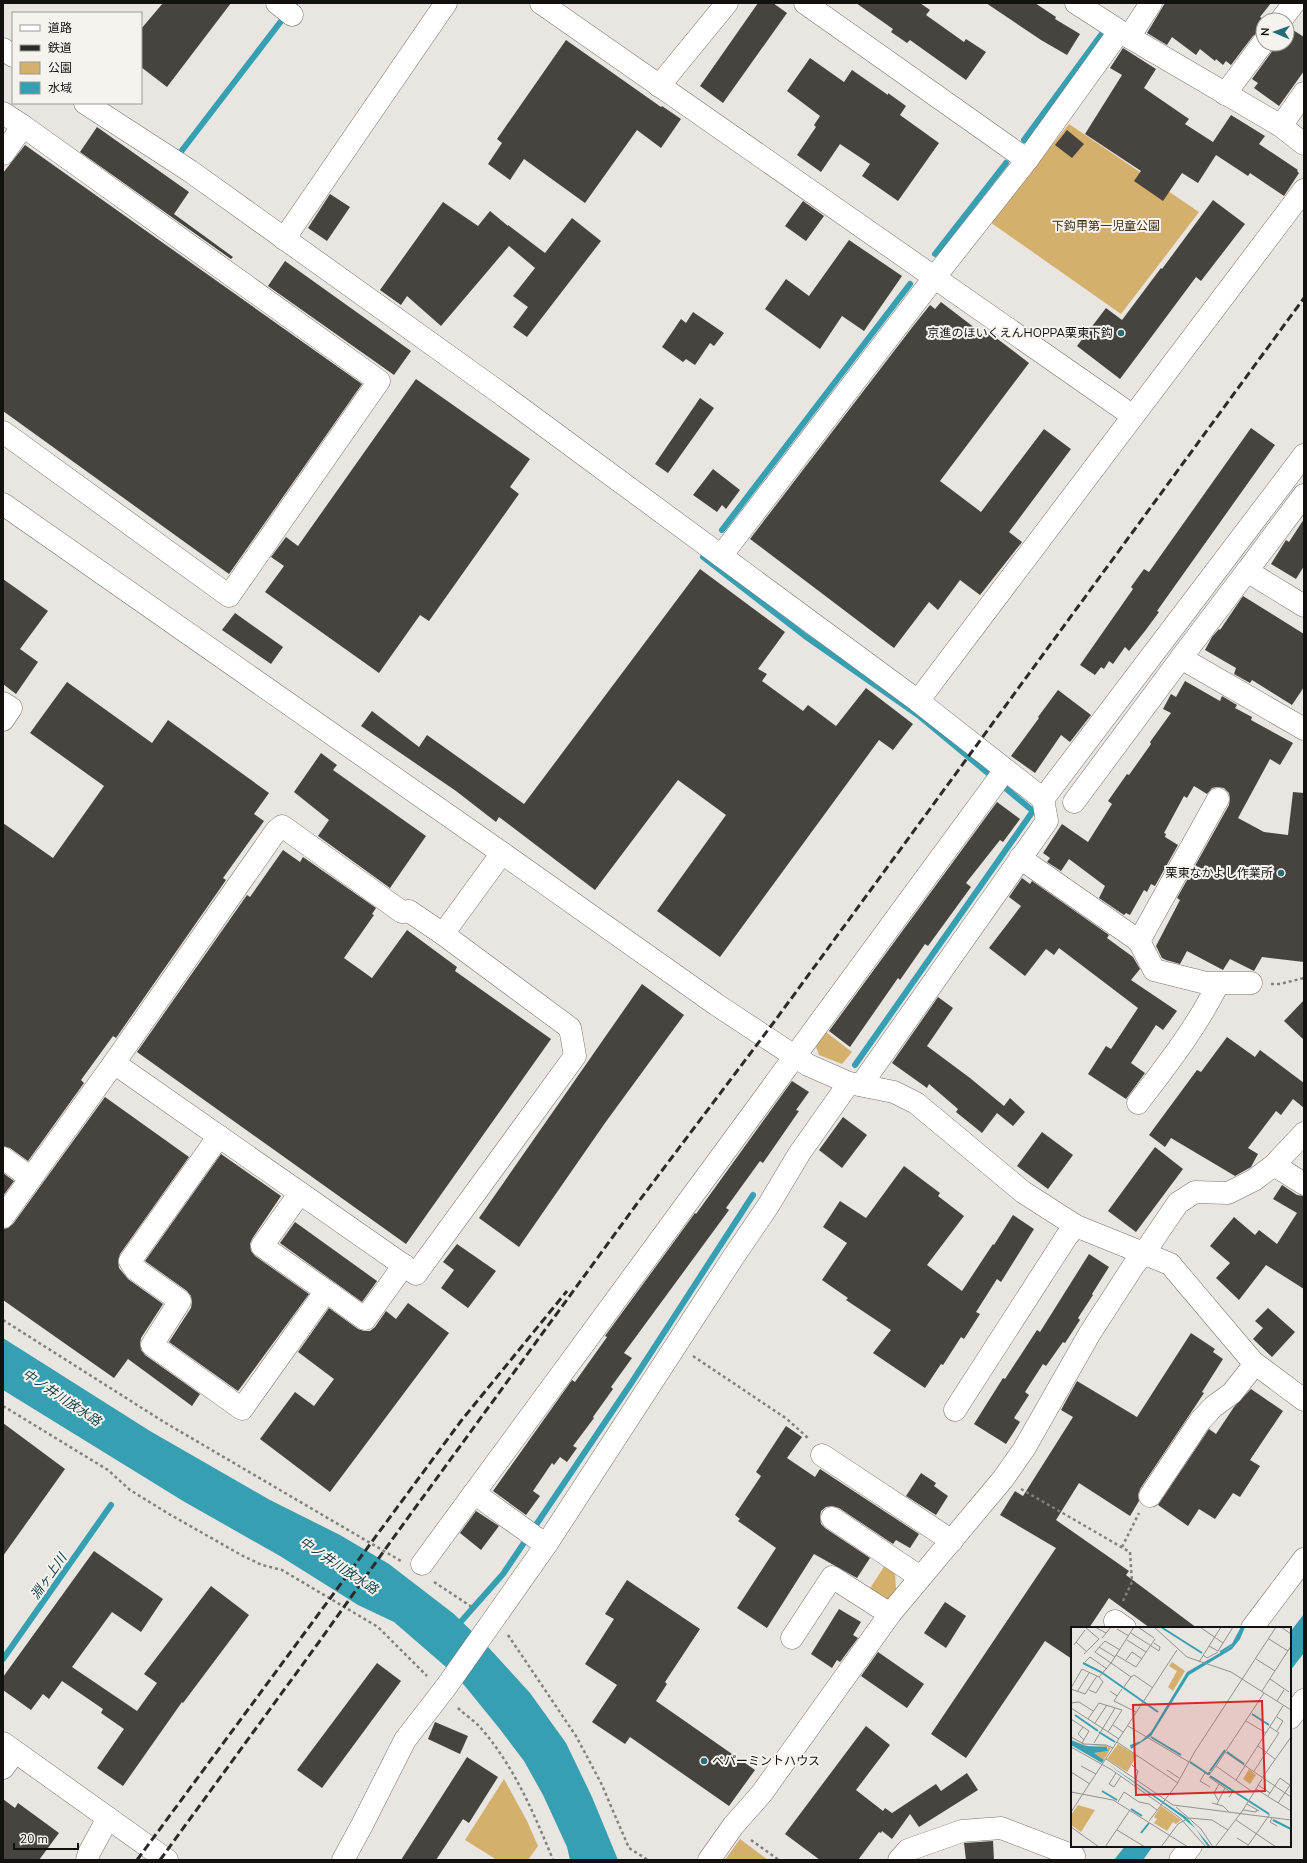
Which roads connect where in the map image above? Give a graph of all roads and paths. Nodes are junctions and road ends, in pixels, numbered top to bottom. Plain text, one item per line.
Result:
1 (446, 3) edge
2 (541, 3) edge
3 (727, 3) edge
4 (805, 3) edge
5 (1076, 3) edge
6 (1151, 3) edge
7 (1294, 3) edge
8 (1287, 12) edge
9 (1124, 35) junction
10 (3, 49) edge
11 (1256, 52) edge
12 (12, 55) edge
13 (659, 86) junction
14 (1304, 93) edge
15 (1225, 94) junction
16 (87, 104) edge
17 (3, 113) edge
18 (23, 126) junction
19 (1280, 126) junction
20 (1304, 144) edge
21 (3, 154) edge
22 (1027, 160) junction
23 (1304, 190) edge
24 (284, 239) junction
25 (934, 278) junction
26 (1133, 416) junction
27 (3, 432) edge
28 (1304, 455) edge
29 (1304, 495) edge
30 (3, 504) edge
31 (721, 556) junction
32 (1247, 571) junction
33 (1304, 606) edge
34 (1181, 658) junction
35 (918, 701) junction
36 (3, 703) edge
37 (3, 720) edge
38 (1304, 728) edge
39 (1005, 770) junction
40 (1043, 799) junction
41 (1218, 800) dead end
42 (1074, 802) dead end
43 (502, 853) junction
44 (1020, 858) junction
45 (443, 934) junction
46 (1139, 941) junction
47 (1304, 978) edge
48 (1251, 983) joint
49 (1218, 984) junction
50 (796, 1057) junction
51 (114, 1062) junction
52 (855, 1084) junction
53 (1138, 1103) dead end
54 (1304, 1133) edge
55 (219, 1136) junction
56 (3, 1158) edge
57 (1274, 1165) junction
58 (31, 1178) junction
59 (1304, 1184) edge
60 (300, 1192) junction
61 (3, 1217) edge
62 (1076, 1226) junction
63 (1144, 1253) junction
64 (404, 1265) junction
65 (326, 1291) junction
66 (3, 1320) edge
67 (676, 1345) junction
68 (1255, 1364) junction
69 (1304, 1400) edge
70 (3, 1406) edge
71 (954, 1410) dead end
72 (822, 1455) joint
73 (1003, 1479) junction
74 (474, 1493) junction
75 (1150, 1496) joint
76 (832, 1518) dead end
77 (952, 1541) junction
78 (546, 1546) junction
79 (1122, 1547) junction
80 (1304, 1559) edge
81 (421, 1570) junction
82 (920, 1577) junction
83 (465, 1601) dead end
84 (890, 1614) junction
85 (1120, 1619) edge
86 (489, 1624) junction
87 (1253, 1627) edge
88 (792, 1638) dead end
89 (443, 1690) junction
90 (1304, 1700) edge
91 (1291, 1717) edge
92 (7, 1754) edge
93 (108, 1818) junction
94 (748, 1838) dead end
95 (1190, 1847) edge
96 (1076, 1854) edge
97 (87, 1860) edge
98 (168, 1860) edge
99 (343, 1860) edge
100 (553, 1860) edge
101 (648, 1860) edge
102 (709, 1860) edge
103 (779, 1860) edge
104 (899, 1860) edge
105 (1180, 1860) edge

1 - 24 street
2 - 13 street
3 - 13 street
4 - 22 street
5 - 9 street
6 - 9 street
7 - 8 street
9 - 15 street
9 - 22 street
10 - 12 street
11 - 15 street
13 - 25 street
14 - 19 street
15 - 19 street
16 - 24 street
17 - 18 street
18 - 21 street
18 - 27 street
19 - 20 street
22 - 25 street
23 - 26 street
24 - 31 street
25 - 26 street
25 - 31 street
26 - 35 street
28 - 40 street
29 - 32 street
30 - 43 street
31 - 35 street
32 - 33 street
32 - 34 street
34 - 38 street
34 - 42 street
35 - 39 street
36 - 37 street
39 - 40 street
39 - 50 street
40 - 44 street
41 - 46 street
43 - 45 street
43 - 50 street
44 - 46 street
44 - 52 street
45 - 51 street
45 - 64 street
46 - 49 street
47 - 48 path
48 - 49 street
49 - 53 street
50 - 52 street
50 - 74 street
51 - 55 street
51 - 58 street
52 - 62 street
52 - 67 street
54 - 57 street
55 - 60 street
55 - 65 street
56 - 58 street
57 - 59 street
57 - 63 street
58 - 61 street
60 - 64 street
60 - 65 street
62 - 63 street
62 - 71 street
63 - 68 street
63 - 73 street
64 - 65 street
66 - 81 path
67 - 72 path
67 - 78 street
68 - 69 street
68 - 75 street
70 - 89 path
72 - 77 street
73 - 77 street
73 - 79 path
74 - 78 street
74 - 81 street
75 - 79 path
76 - 82 street
77 - 82 street
78 - 86 street
79 - 85 path
80 - 87 street
81 - 83 path
82 - 84 street
84 - 88 street
84 - 102 street
86 - 89 street
86 - 101 path
89 - 99 street
89 - 100 path
90 - 91 street
92 - 93 street
93 - 97 street
93 - 98 street
94 - 103 path
95 - 105 street
96 - 104 street

